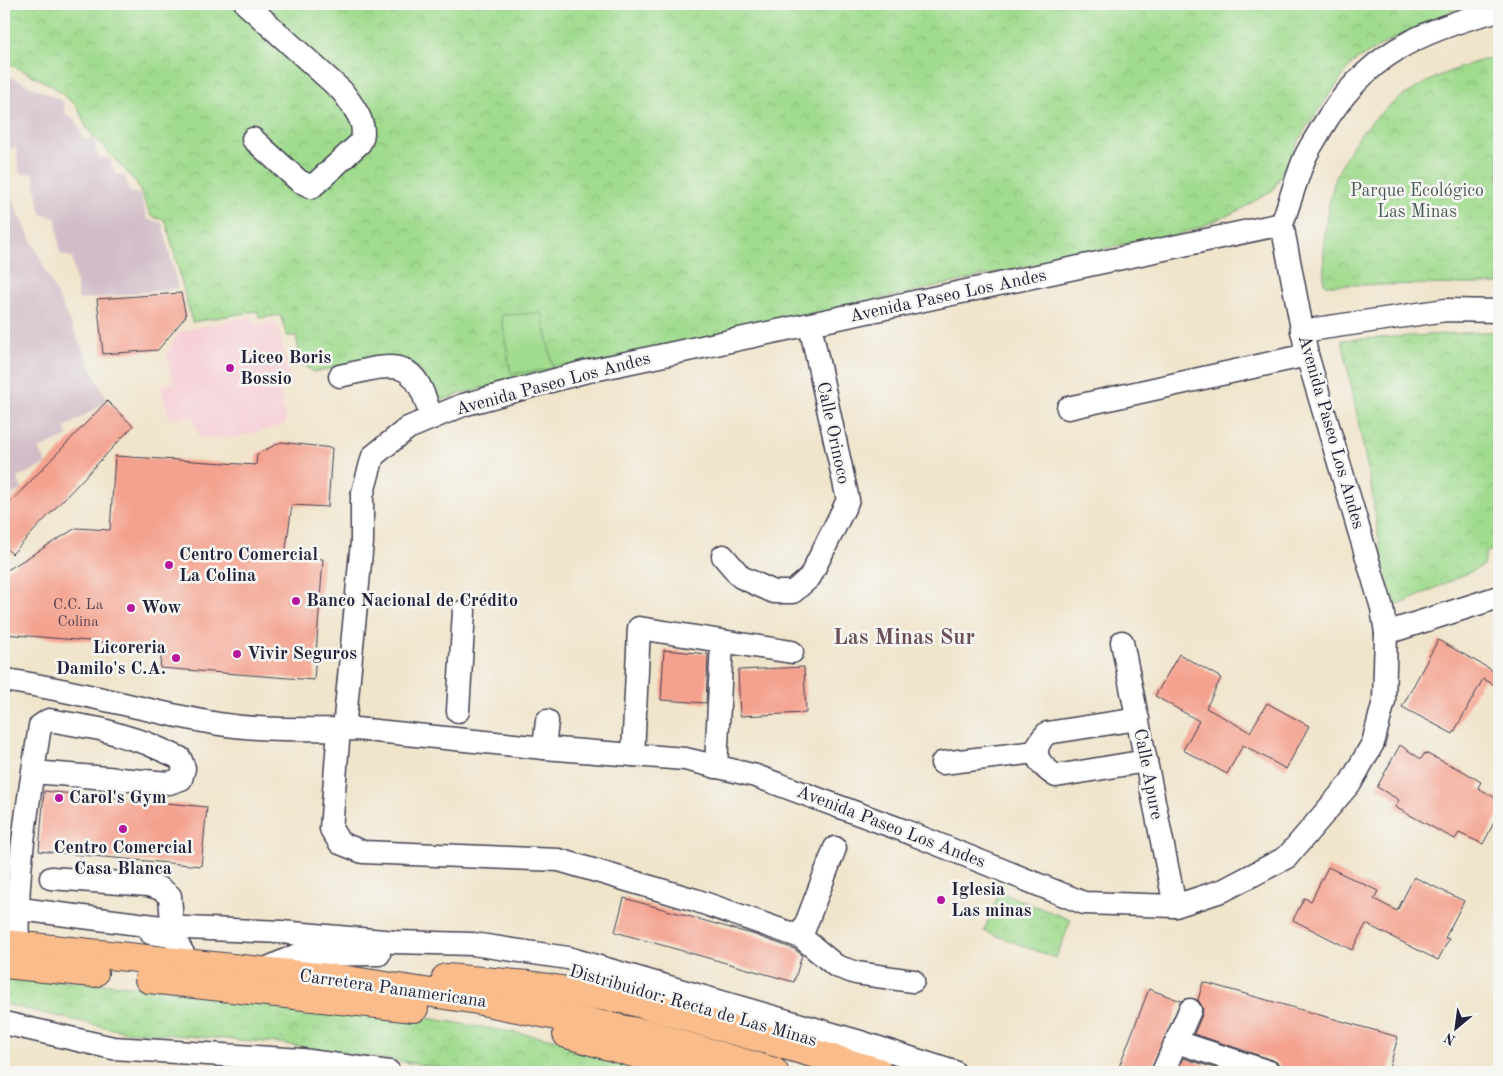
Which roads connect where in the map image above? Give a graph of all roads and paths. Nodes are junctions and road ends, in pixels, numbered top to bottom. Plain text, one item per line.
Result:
1 (246, 4) edge
2 (1499, 10) edge
3 (253, 139) dead end
4 (1282, 224) junction
5 (1499, 311) edge
6 (810, 326) junction
7 (1302, 331) junction
8 (1307, 355) junction
9 (340, 376) dead end
10 (1068, 408) dead end
11 (431, 418) junction
12 (723, 556) dead end
13 (1499, 597) edge
14 (464, 611) dead end
15 (1386, 633) junction
16 (722, 642) junction
17 (1122, 642) dead end
18 (792, 652) dead end
19 (4, 680) edge
20 (458, 711) dead end
21 (1138, 719) junction
22 (547, 721) dead end
23 (346, 729) junction
24 (544, 748) junction
25 (1036, 752) junction
26 (633, 755) junction
27 (1146, 761) junction
28 (942, 763) dead end
29 (716, 767) junction
30 (33, 772) junction
31 (835, 848) dead end
32 (51, 878) dead end
33 (1175, 906) junction
34 (10, 929) edge
35 (173, 936) junction
36 (801, 937) junction
37 (189, 964) junction
38 (258, 972) junction
39 (347, 980) junction
40 (913, 981) dead end
41 (1190, 1010) dead end
42 (4, 1023) edge
43 (1177, 1042) junction
44 (389, 1072) edge
45 (700, 1072) edge
46 (774, 1072) edge
47 (878, 1072) edge
48 (919, 1072) edge
49 (954, 1072) edge
50 (1163, 1072) edge
51 (1269, 1072) edge

1 - 3 street
2 - 4 street
4 - 6 street, Avenida Paseo Los Andes
4 - 7 street, Avenida Paseo Los Andes
5 - 7 street
6 - 11 street, Avenida Paseo Los Andes
6 - 12 street, Calle Orinoco
7 - 8 street, Avenida Paseo Los Andes
8 - 10 street
8 - 15 street, Avenida Paseo Los Andes
9 - 11 street
11 - 23 street, Avenida Paseo Los Andes
13 - 15 street
14 - 20 street
15 - 33 street, Avenida Paseo Los Andes
16 - 18 street
16 - 26 street
16 - 29 street
17 - 21 street, Calle Apure
19 - 23 street
21 - 25 street
21 - 27 street, Calle Apure
22 - 24 street
23 - 24 street, Avenida Paseo Los Andes
23 - 36 street
24 - 26 street, Avenida Paseo Los Andes
25 - 27 street
25 - 28 street
26 - 29 street, Avenida Paseo Los Andes
27 - 33 street, Calle Apure
29 - 33 street, Avenida Paseo Los Andes
30 - 30 street
30 - 34 street
31 - 36 street
32 - 35 street
34 - 35 street
34 - 37 main road, Carretera Panamericana
34 - 45 main road, Carretera Panamericana
34 - 49 street
35 - 37 street
36 - 40 street
37 - 38 main road, Carretera Panamericana
38 - 39 main road, Carretera Panamericana
38 - 48 street, Distribuidor: Recta de Las Minas
39 - 46 main road, Carretera Panamericana
39 - 47 main road
41 - 43 street
42 - 44 street
43 - 50 street
43 - 51 street

